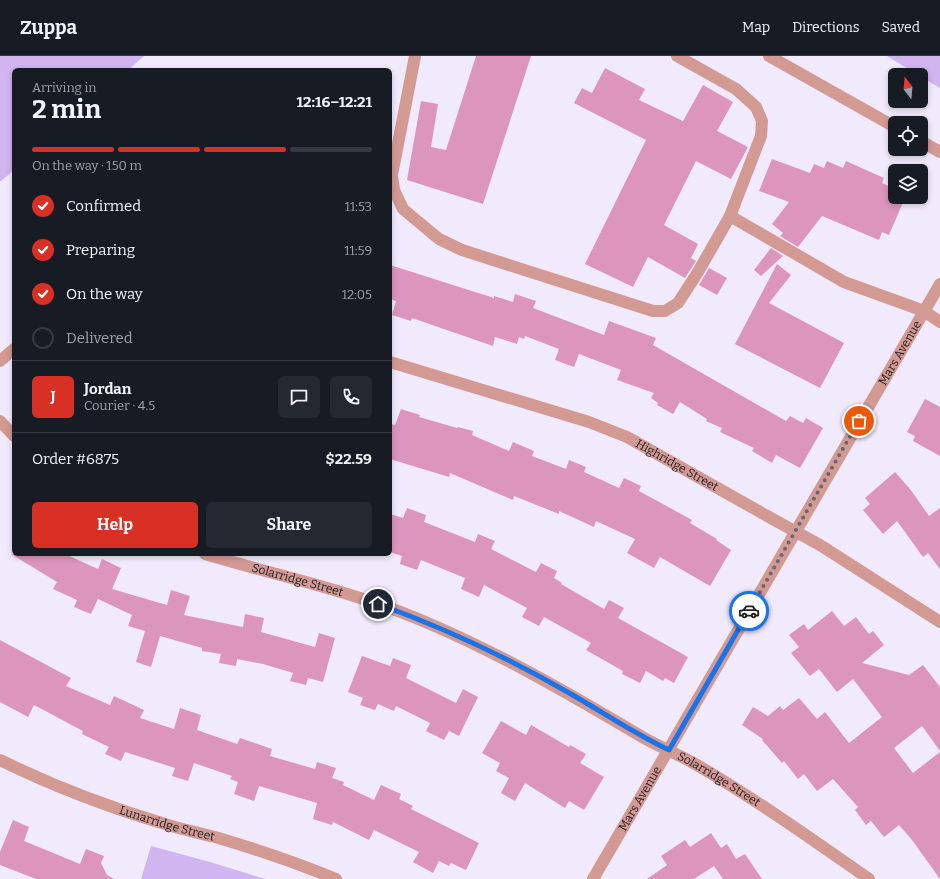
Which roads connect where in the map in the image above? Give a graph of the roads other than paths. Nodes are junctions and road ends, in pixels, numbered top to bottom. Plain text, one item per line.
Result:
1 (415, 56) edge
2 (676, 56) edge
3 (769, 56) edge
4 (888, 123) edge
5 (928, 145) edge
6 (940, 152) edge
7 (730, 216) junction
8 (940, 284) edge
9 (924, 311) junction
10 (940, 322) edge
11 (12, 351) edge
12 (0, 361) edge
13 (392, 363) edge
14 (0, 421) edge
15 (12, 434) edge
16 (795, 531) junction
17 (212, 556) edge
18 (940, 622) edge
19 (669, 750) junction
20 (0, 760) edge
21 (336, 879) edge
22 (593, 879) edge
23 (869, 879) edge

1 - 7 street
2 - 7 street
3 - 4 street
5 - 6 street
7 - 9 street
8 - 9 street, Mars Avenue
9 - 10 street
9 - 16 street, Mars Avenue
11 - 12 street
13 - 16 street, Highridge Street
14 - 15 street
16 - 18 street, Highridge Street
16 - 19 street, Mars Avenue
17 - 19 street, Solarridge Street
19 - 22 street, Mars Avenue
19 - 23 street, Solarridge Street
20 - 21 street, Lunarridge Street

